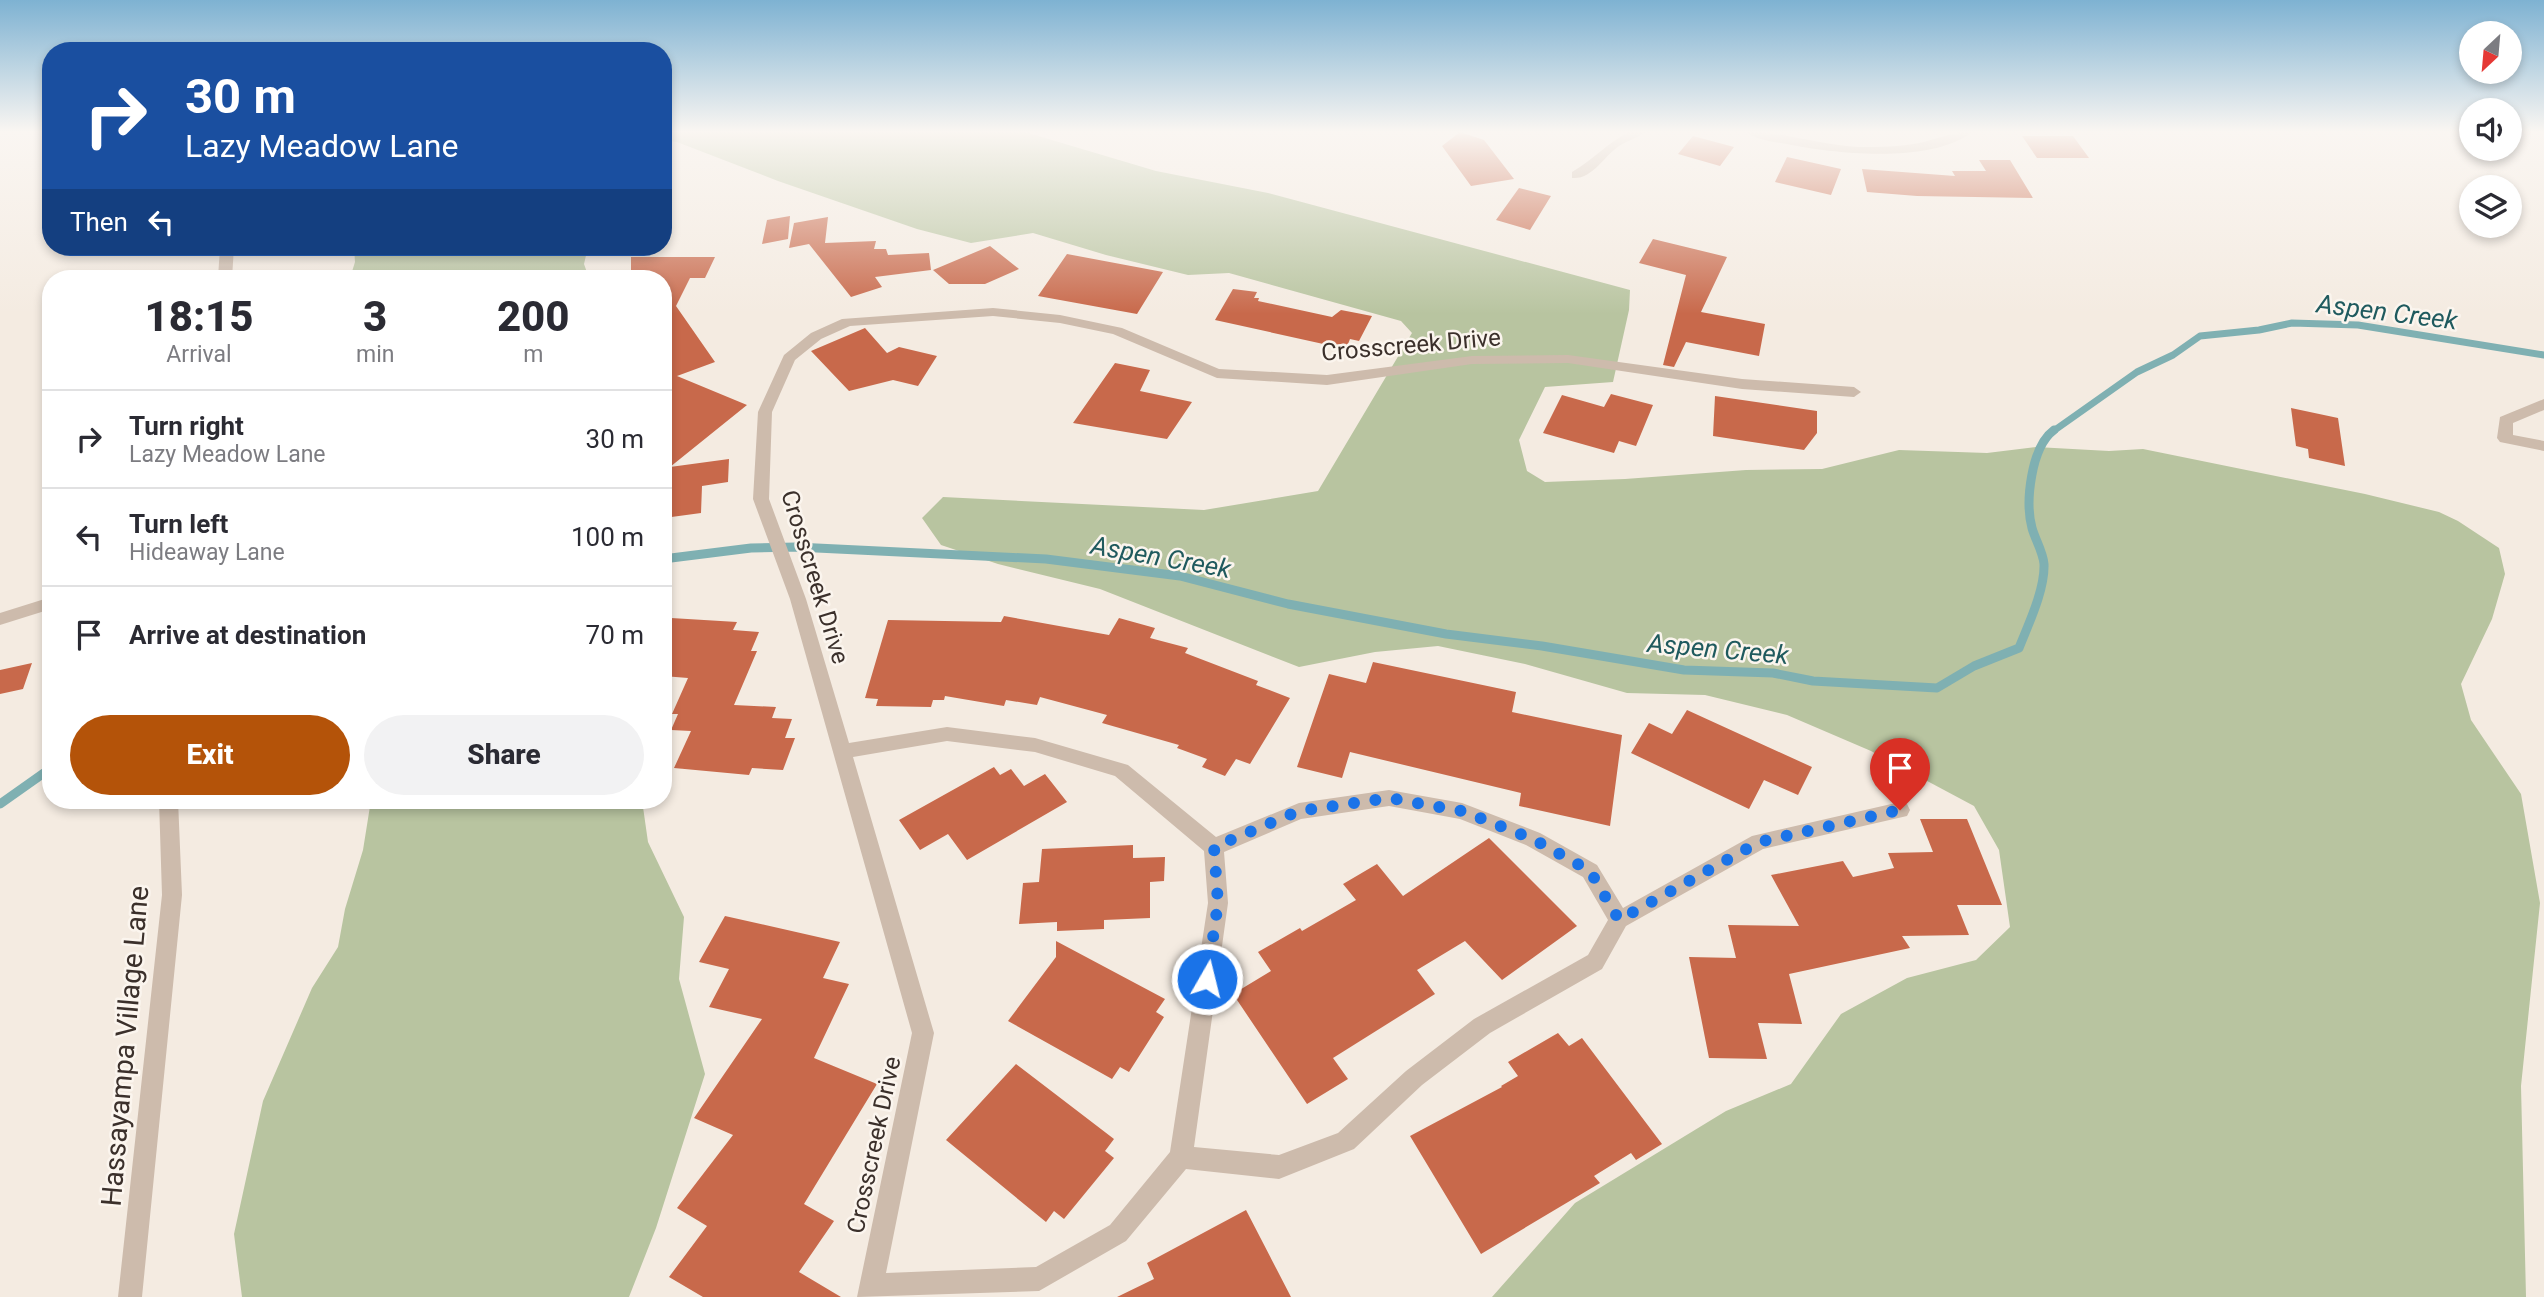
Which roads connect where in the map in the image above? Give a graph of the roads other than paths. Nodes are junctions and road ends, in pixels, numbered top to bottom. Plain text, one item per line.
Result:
1 (1854, 392) dead end
2 (2544, 404) edge
3 (2544, 446) edge
4 (42, 606) edge
5 (0, 619) edge
6 (840, 752) junction
7 (168, 809) edge
8 (1900, 810) dead end
9 (1214, 847) junction
10 (1619, 920) junction
11 (1181, 1157) junction
12 (870, 1292) edge
13 (130, 1297) edge

1 - 6 street, Crosscreek Drive
2 - 3 street
4 - 5 street
6 - 9 street
6 - 12 street, Crosscreek Drive
7 - 13 street, Hassayampa Village Lane
8 - 10 street
9 - 10 street
9 - 11 street
10 - 11 street
11 - 12 street

